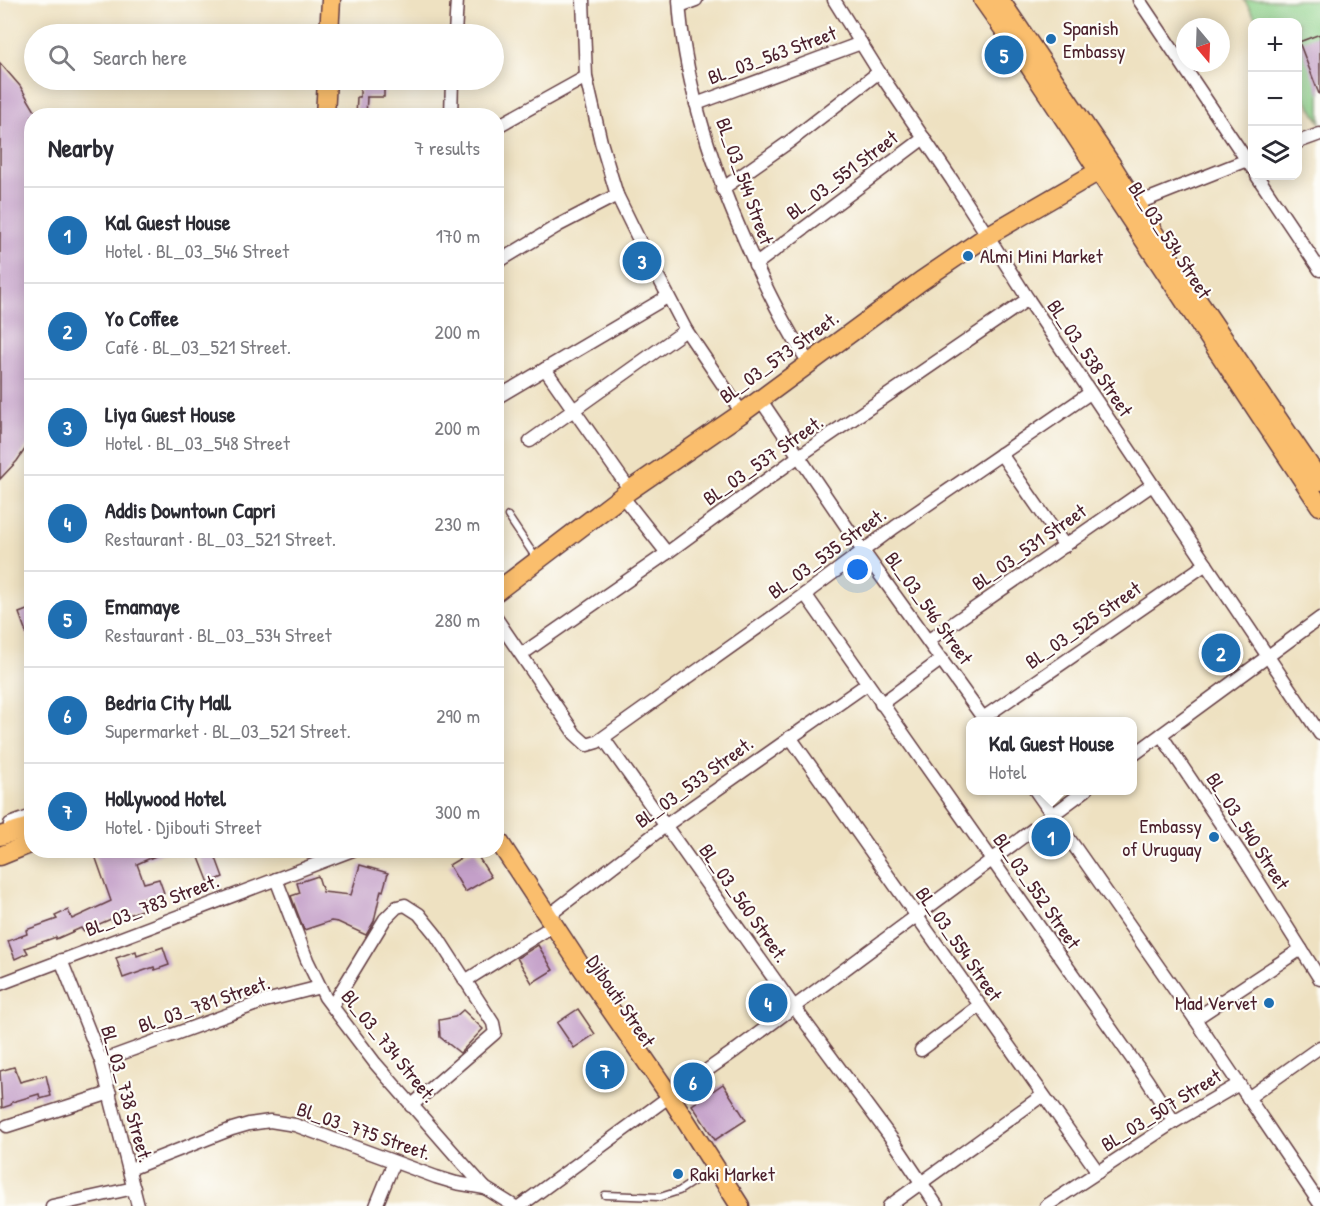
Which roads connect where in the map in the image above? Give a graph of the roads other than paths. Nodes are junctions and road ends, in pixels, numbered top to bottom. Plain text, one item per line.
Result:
1 (333, 0) edge
2 (458, 0) edge
3 (583, 0) edge
4 (696, 0) edge
5 (834, 0) edge
6 (982, 0) edge
7 (999, 0) edge
8 (1139, 0) edge
9 (680, 3) edge
10 (330, 24) edge
11 (334, 24) edge
12 (456, 24) edge
13 (861, 43) junction
14 (879, 72) junction
15 (586, 77) junction
16 (326, 90) edge
17 (332, 90) edge
18 (452, 90) edge
19 (696, 104) junction
20 (325, 108) edge
21 (331, 108) edge
22 (451, 108) edge
23 (504, 123) edge
24 (1320, 134) edge
25 (924, 138) junction
26 (1302, 141) edge
27 (1248, 158) edge
28 (1248, 163) edge
29 (1104, 168) junction
30 (1260, 180) edge
31 (723, 189) junction
32 (617, 195) junction
33 (1130, 207) junction
34 (987, 236) junction
35 (504, 257) edge
36 (755, 265) junction
37 (1320, 270) edge
38 (667, 297) junction
39 (1028, 299) junction
40 (686, 330) junction
41 (809, 363) junction
42 (545, 369) junction
43 (1248, 387) junction
44 (504, 393) edge
45 (1090, 393) junction
46 (760, 399) junction
47 (573, 410) junction
48 (742, 413) junction
49 (530, 441) dead end
50 (1001, 454) junction
51 (799, 456) junction
52 (1320, 481) edge
53 (1152, 485) junction
54 (626, 493) junction
55 (1320, 506) edge
56 (508, 516) dead end
57 (1065, 546) junction
58 (863, 551) junction
59 (667, 553) junction
60 (538, 561) junction
61 (1206, 564) junction
62 (504, 586) edge
63 (805, 594) junction
64 (1320, 618) edge
65 (504, 629) edge
66 (929, 640) junction
67 (522, 654) junction
68 (1267, 656) junction
69 (942, 659) junction
70 (867, 684) junction
71 (881, 704) junction
72 (983, 717) edge
73 (989, 717) edge
74 (1320, 734) edge
75 (1161, 735) junction
76 (790, 737) junction
77 (604, 739) junction
78 (1137, 752) edge
79 (1039, 795) edge
80 (1079, 795) edge
81 (1053, 815) junction
82 (24, 819) edge
83 (665, 826) junction
84 (0, 827) edge
85 (24, 828) edge
86 (0, 836) edge
87 (24, 846) edge
88 (504, 850) edge
89 (0, 856) edge
90 (332, 858) edge
91 (500, 858) edge
92 (991, 860) junction
93 (276, 879) junction
94 (916, 917) junction
95 (549, 923) junction
96 (1301, 949) junction
97 (61, 960) junction
98 (1320, 979) edge
99 (465, 981) junction
100 (0, 984) edge
101 (320, 987) junction
102 (332, 1006) junction
103 (979, 1006) junction
104 (794, 1007) junction
105 (1195, 1019) junction
106 (1320, 1047) edge
107 (921, 1050) dead end
108 (101, 1061) junction
109 (1239, 1084) junction
110 (110, 1093) junction
111 (1043, 1095) junction
112 (1248, 1098) junction
113 (665, 1099) junction
114 (411, 1106) junction
115 (1174, 1122) junction
116 (7, 1126) dead end
117 (394, 1162) junction
118 (129, 1169) junction
119 (708, 1172) junction
120 (1098, 1172) junction
121 (921, 1182) junction
122 (134, 1188) junction
123 (485, 1188) junction
124 (605, 1195) dead end
125 (1320, 1204) edge
126 (52, 1206) edge
127 (138, 1206) edge
128 (376, 1206) edge
129 (514, 1206) edge
130 (520, 1206) edge
131 (732, 1206) edge
132 (740, 1206) edge
133 (889, 1206) edge
134 (937, 1206) edge
135 (1046, 1206) edge

1 - 10 main road
1 - 11 main road
2 - 12 street
3 - 15 street
4 - 9 street
5 - 13 street, BL_03_538 Street
6 - 29 main road, BL_03_534 Street
7 - 29 main road, BL_03_534 Street
8 - 27 street
9 - 19 street, BL_03_544 Street
13 - 14 street, BL_03_538 Street
13 - 19 street, BL_03_563 Street
14 - 25 street, BL_03_538 Street
14 - 31 street
15 - 23 street
15 - 32 street
16 - 20 main road
17 - 21 main road
18 - 22 street
19 - 31 street, BL_03_544 Street
24 - 26 street
25 - 34 street, BL_03_538 Street
25 - 36 street, BL_03_551 Street
28 - 33 street
29 - 33 main road, BL_03_534 Street
29 - 34 main road, BL_03_573 Street.
30 - 37 street
31 - 36 street, BL_03_544 Street
32 - 35 street
32 - 38 street
33 - 43 main road, BL_03_534 Street
34 - 39 street, BL_03_538 Street
34 - 41 main road, BL_03_573 Street.
36 - 41 street, BL_03_544 Street
38 - 40 street
38 - 42 street
39 - 45 street, BL_03_538 Street
39 - 51 street, BL_03_537 Street.
40 - 47 street
40 - 48 street
41 - 46 main road, BL_03_573 Street.
42 - 44 street
42 - 47 street
43 - 52 main road, BL_03_534 Street
43 - 55 main road, BL_03_534 Street
45 - 50 street, BL_03_535 Street.
45 - 53 street, BL_03_538 Street
46 - 48 main road, BL_03_573 Street.
46 - 51 street, BL_03_546 Street
47 - 49 street
47 - 54 street
48 - 54 main road, BL_03_573 Street.
50 - 57 street
50 - 58 street, BL_03_535 Street.
51 - 58 street, BL_03_546 Street
51 - 59 street, BL_03_537 Street.
53 - 57 street, BL_03_531 Street
53 - 61 street, BL_03_538 Street
54 - 59 street
54 - 60 main road, BL_03_573 Street.
56 - 60 lane
57 - 66 street, BL_03_531 Street
58 - 63 street, BL_03_535 Street.
58 - 66 street, BL_03_546 Street
59 - 67 street, BL_03_537 Street.
60 - 62 main road, BL_03_573 Street.
61 - 68 street, BL_03_538 Street
61 - 73 street, BL_03_525 Street
63 - 70 street, BL_03_552 Street
63 - 77 street, BL_03_535 Street.
64 - 68 street
65 - 67 street
66 - 69 street, BL_03_546 Street
67 - 77 street, BL_03_535 Street.
68 - 74 street, BL_03_538 Street
68 - 75 street
69 - 71 street
69 - 72 street, BL_03_546 Street
70 - 71 street, BL_03_552 Street
70 - 76 street, BL_03_533 Street.
71 - 92 street, BL_03_552 Street
75 - 78 street
75 - 96 street, BL_03_540 Street
76 - 83 street, BL_03_533 Street.
76 - 94 street, BL_03_554 Street
77 - 83 street, BL_03_560 Street.
79 - 81 street
80 - 81 street
81 - 92 street
81 - 105 street
82 - 84 street
83 - 95 street, BL_03_533 Street.
83 - 104 street, BL_03_560 Street.
85 - 86 main road
87 - 89 main road
88 - 95 main road
90 - 93 street, BL_03_783 Street.
91 - 95 main road
92 - 94 street
92 - 115 street, BL_03_552 Street
93 - 97 street, BL_03_783 Street.
93 - 101 street, Bl_03_734 Street.
94 - 103 street, BL_03_554 Street
94 - 104 street
95 - 99 street, BL_03_533 Street.
95 - 113 main road
96 - 98 street, BL_03_540 Street
96 - 105 street
97 - 100 street, BL_03_783 Street.
97 - 108 street, BL_03_738 Street.
99 - 102 street
99 - 114 street
101 - 102 street, Bl_03_734 Street.
101 - 108 street, Bl_03_781 Street.
102 - 114 street, Bl_03_734 Street.
103 - 107 street
103 - 111 street, BL_03_554 Street
104 - 113 street
104 - 121 street, BL_03_560 Street.
105 - 109 street
106 - 112 street, BL_03_507 Street
108 - 110 street, BL_03_738 Street.
109 - 112 street, BL_03_507 Street
109 - 115 street, BL_03_507 Street
110 - 116 street
110 - 118 street, BL_03_738 Street.
111 - 120 street, BL_03_554 Street
111 - 121 street
112 - 125 street
113 - 119 main road
113 - 130 street
113 - 132 main road
114 - 123 street, Bl_03_734 Street.
115 - 120 street, BL_03_507 Street
117 - 118 street, Bl_03_775 Street.
117 - 123 street, Bl_03_775 Street.
117 - 128 street
118 - 122 street, BL_03_738 Street.
119 - 124 lane
119 - 131 main road
120 - 135 street, BL_03_507 Street
121 - 133 street
121 - 134 street, BL_03_560 Street.
122 - 126 street
122 - 127 street, BL_03_738 Street.
123 - 129 street, Bl_03_734 Street.

